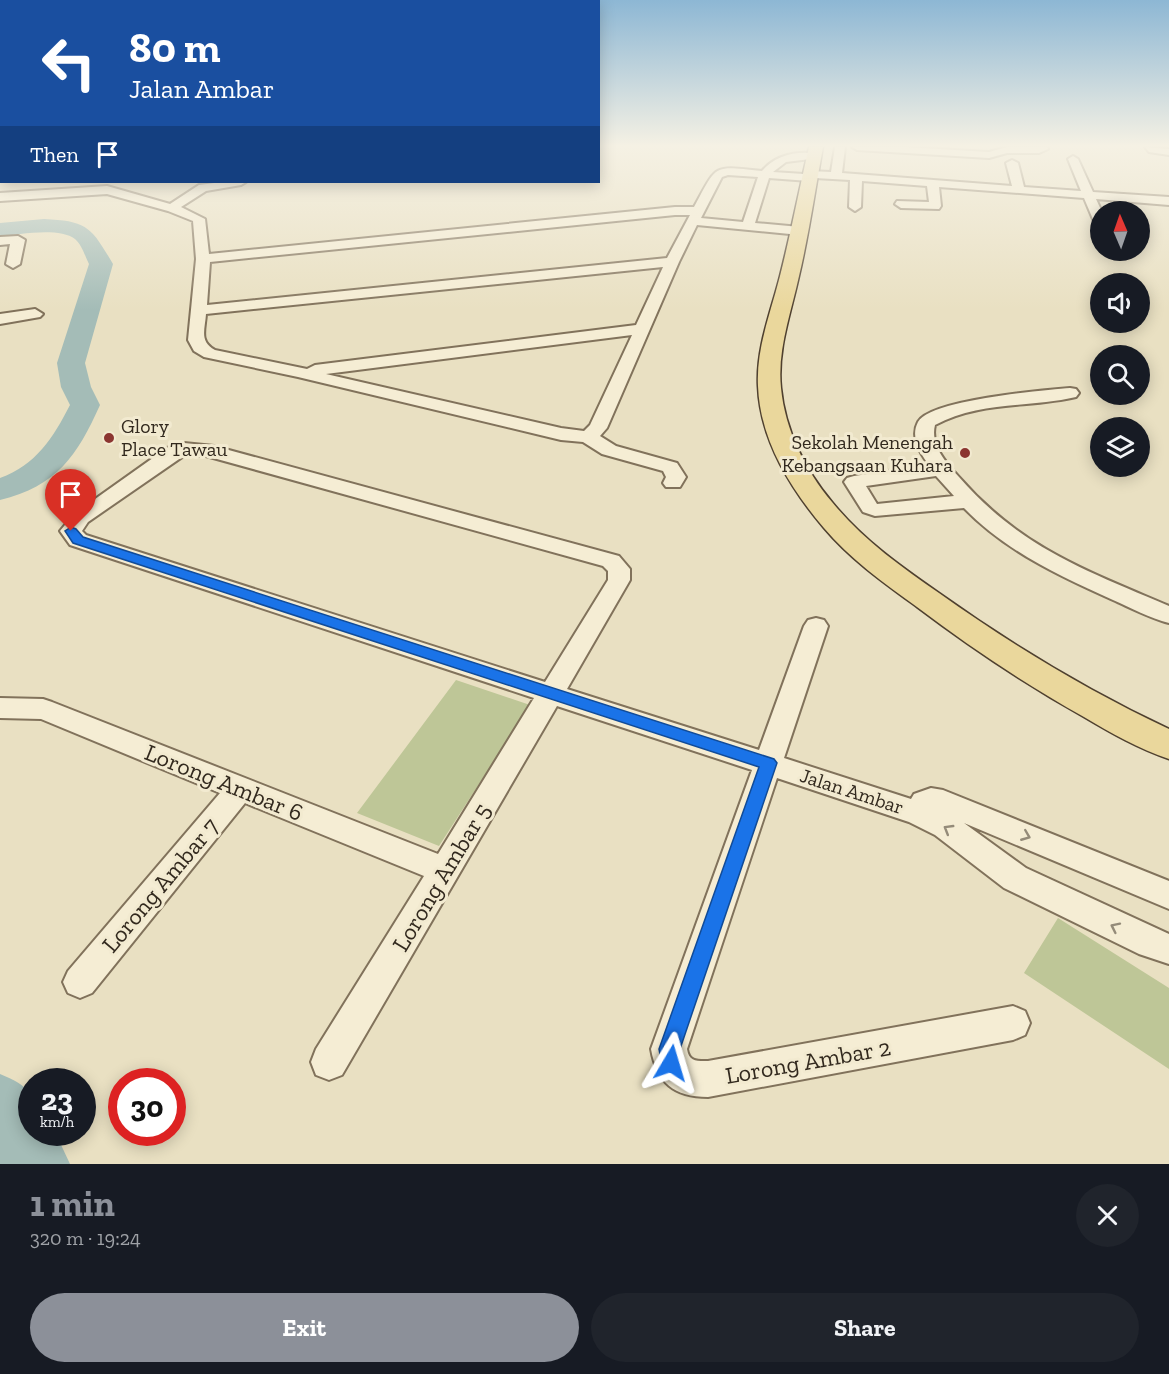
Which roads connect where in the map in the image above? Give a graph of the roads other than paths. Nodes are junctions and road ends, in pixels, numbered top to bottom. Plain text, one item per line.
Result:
1 (146, 201) edge
2 (182, 201) edge
3 (704, 201) edge
4 (756, 201) edge
5 (805, 201) edge
6 (855, 201) edge
7 (935, 201) edge
8 (901, 204) dead end
9 (855, 207) dead end
10 (172, 208) junction
11 (696, 216) junction
12 (748, 226) junction
13 (800, 231) junction
14 (0, 241) edge
15 (202, 258) junction
16 (672, 262) junction
17 (13, 264) dead end
18 (198, 310) junction
19 (35, 314) dead end
20 (0, 319) edge
21 (642, 329) junction
22 (298, 372) junction
23 (1070, 393) dead end
24 (588, 437) junction
25 (941, 469) junction
26 (673, 483) dead end
27 (969, 501) junction
28 (71, 531) joint
29 (1169, 615) edge
30 (816, 626) dead end
31 (552, 693) junction
32 (0, 708) edge
33 (1161, 743) edge
34 (768, 763) junction
35 (241, 789) junction
36 (918, 813) junction
37 (445, 871) junction
38 (1169, 895) edge
39 (1169, 949) edge
40 (80, 982) dead end
41 (1013, 1023) dead end
42 (329, 1062) dead end

1 - 10 street
2 - 10 street
3 - 11 street
4 - 12 street
5 - 13 main road
6 - 9 street
7 - 8 street
10 - 15 street
11 - 12 street
11 - 15 street
11 - 16 street
12 - 13 street
13 - 33 main road
14 - 17 street
15 - 18 street
16 - 18 street
16 - 21 street
18 - 22 street
19 - 20 street
21 - 22 street
21 - 24 street
22 - 24 street
23 - 25 street
24 - 26 street
25 - 27 street
25 - 27 street
27 - 29 street
28 - 31 street, Jalan Ambar
28 - 31 street, Lorong Ambar 5
30 - 34 street
31 - 34 street, Jalan Ambar
31 - 37 street, Lorong Ambar 5
32 - 35 street, Lorong Ambar 6
34 - 36 street, Jalan Ambar
34 - 41 street, Lorong Ambar 2
35 - 37 street, Lorong Ambar 6
35 - 40 street, Lorong Ambar 7
36 -> 38 street, Jalan Ambar
39 -> 36 street, Jalan Ambar
37 - 42 street, Lorong Ambar 5

